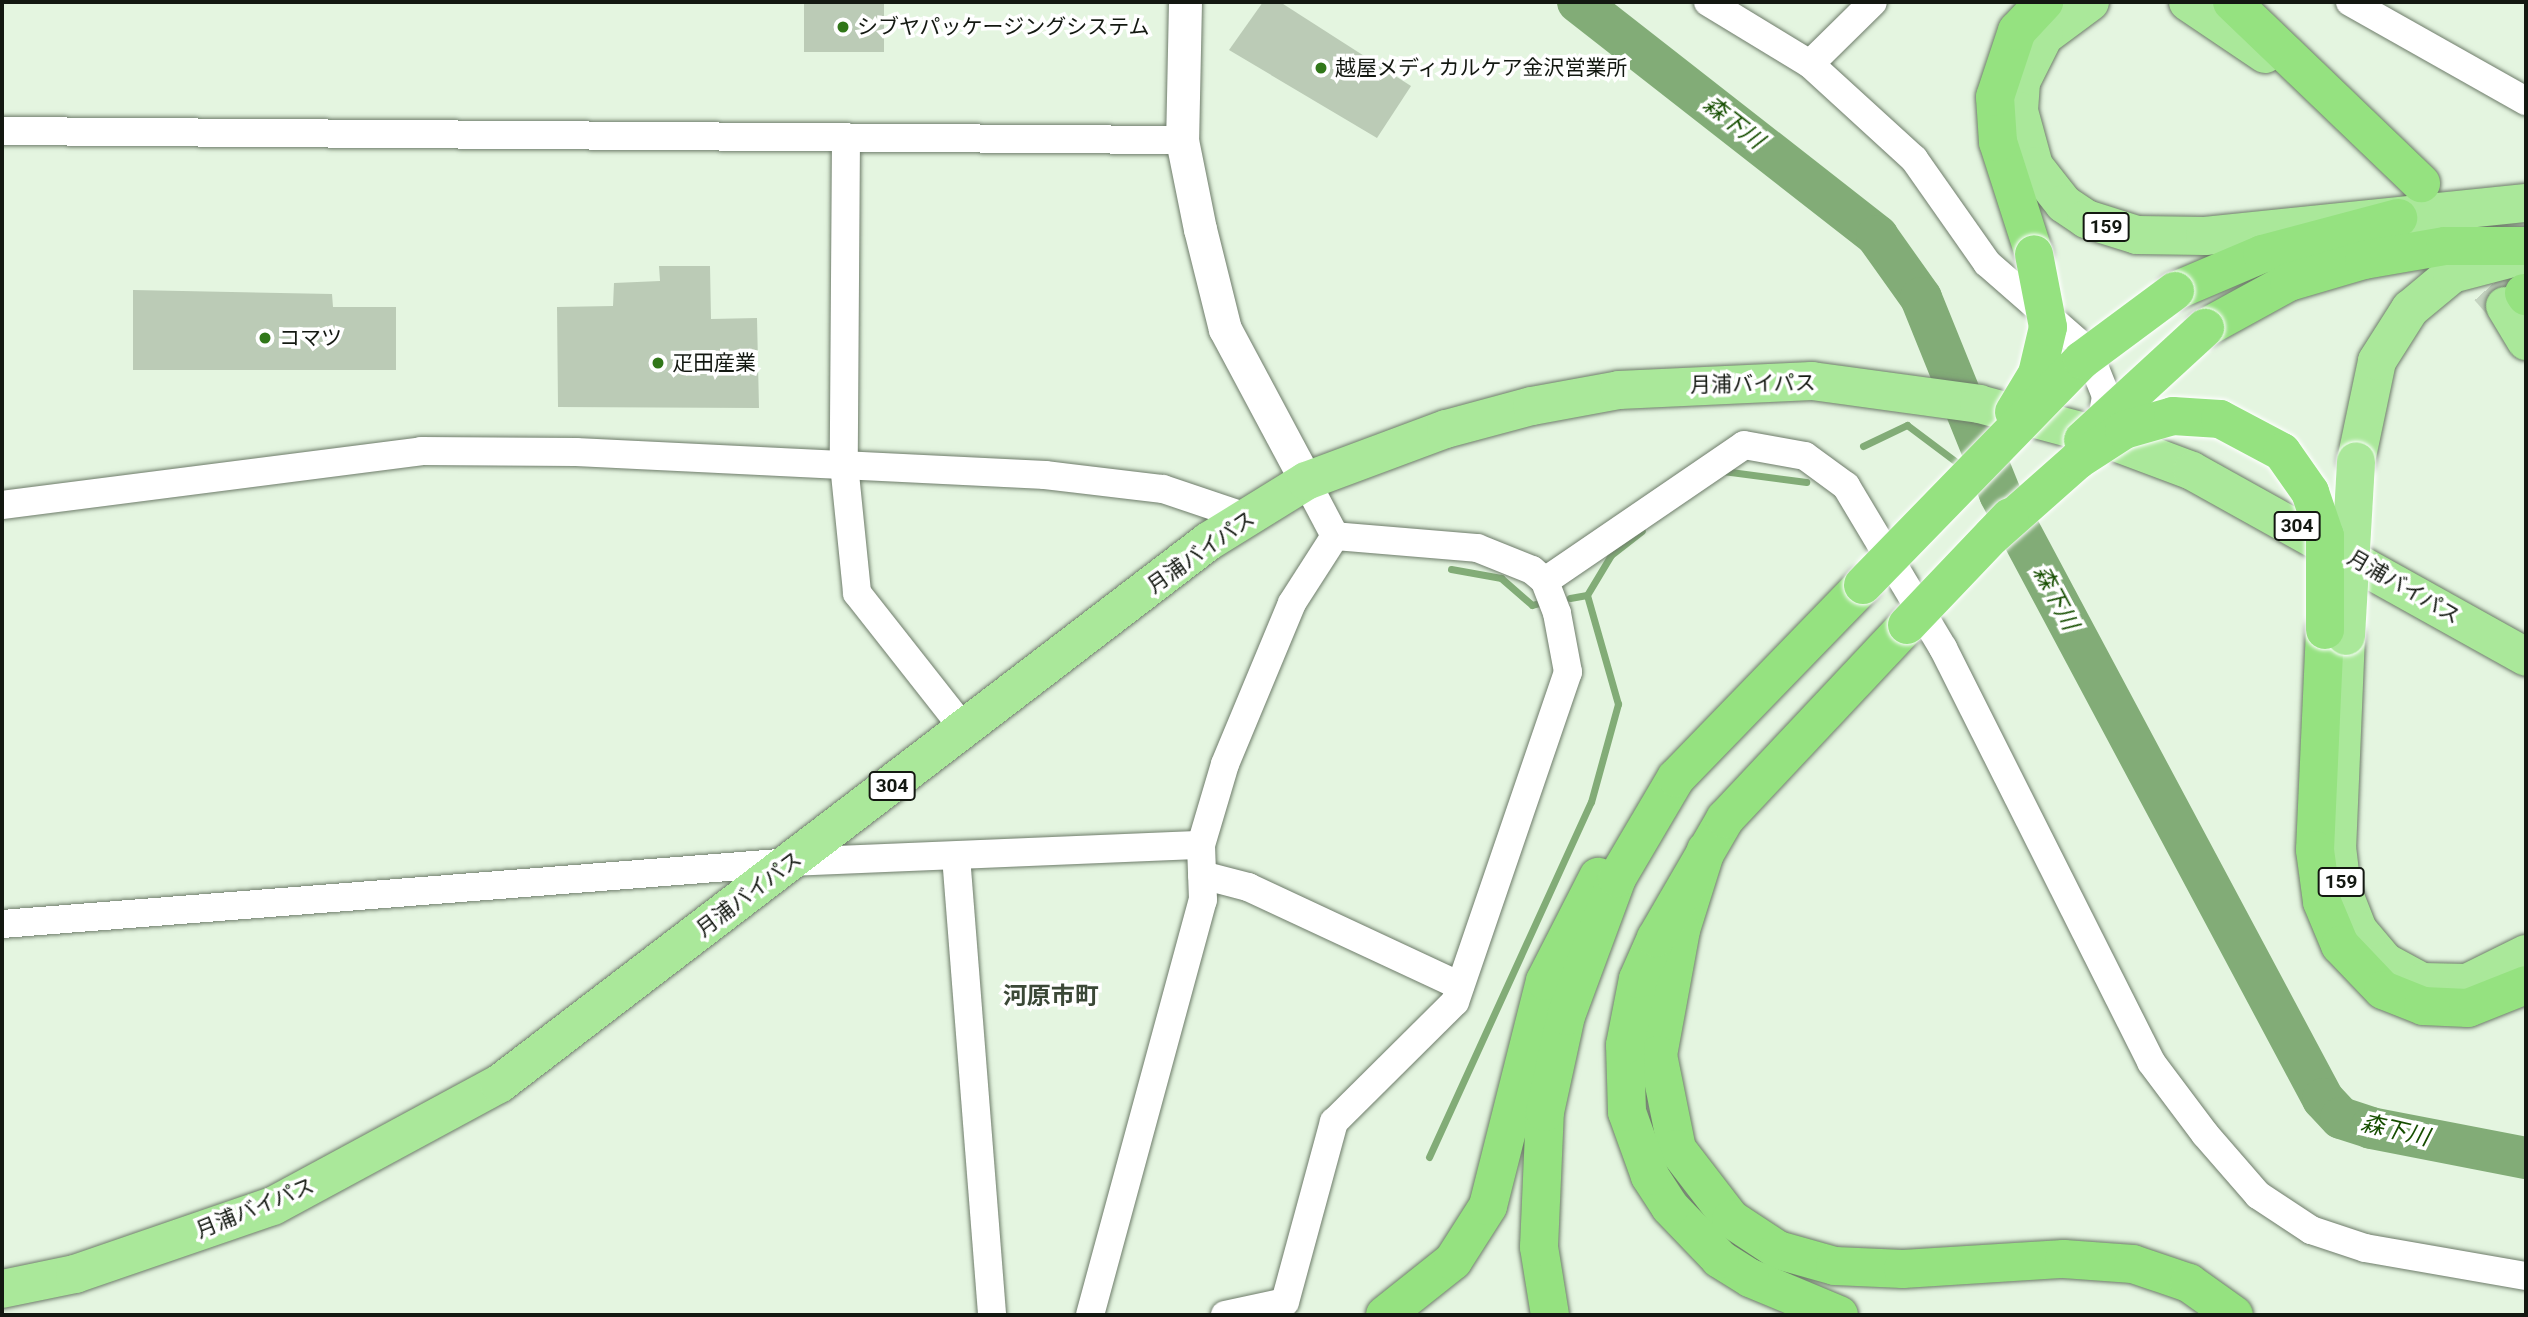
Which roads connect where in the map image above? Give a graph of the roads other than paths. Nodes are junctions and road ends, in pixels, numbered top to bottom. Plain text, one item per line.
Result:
1 (1185, 2) edge
2 (1709, 2) edge
3 (1873, 2) edge
4 (2044, 2) edge
5 (2090, 2) edge
6 (2188, 2) edge
7 (2232, 2) edge
8 (2350, 2) edge
9 (1810, 64) junction
10 (2526, 101) edge
11 (2, 131) edge
12 (846, 137) junction
13 (1182, 140) junction
14 (2408, 197) junction
15 (2517, 214) edge
16 (2295, 244) junction
17 (2526, 246) edge
18 (2526, 255) edge
19 (2519, 298) tunnel mouth
20 (2526, 341) edge
21 (2099, 436) junction
22 (844, 464) junction
23 (1306, 481) junction
24 (1947, 496) junction
25 (2, 505) edge
26 (1249, 518) junction
27 (1335, 536) junction
28 (1992, 536) junction
29 (1545, 581) junction
30 (2336, 633) junction
31 (2526, 657) edge
32 (965, 730) junction
33 (1656, 803) junction
34 (1201, 845) junction
35 (1706, 850) junction
36 (956, 856) junction
37 (791, 862) junction
38 (1202, 876) junction
39 (2, 925) edge
40 (2526, 954) edge
41 (2526, 985) edge
42 (1460, 986) junction
43 (2526, 1276) edge
44 (2, 1289) edge
45 (992, 1315) edge
46 (1090, 1315) edge
47 (1225, 1315) edge
48 (1385, 1315) edge
49 (1550, 1315) edge
50 (1839, 1315) edge
51 (2234, 1315) edge

1 - 13 street
2 - 9 street
3 - 9 street
4 - 24 highway, bridge
5 - 14 highway, 159
6 - 14 highway
7 - 14 highway
8 - 10 street
9 - 21 street
11 - 12 street
12 - 13 street
12 - 22 street
13 - 23 street
14 - 15 highway, 159
14 - 16 highway
15 - 16 highway
16 - 24 highway, bridge
17 - 28 highway, bridge
18 - 30 highway, 159, bridge
19 - 20 highway
21 - 23 highway, 月浦バイパス / 304, bridge
21 - 31 highway, 月浦バイパス / 304
22 - 25 street
22 - 26 street
22 - 32 street
23 - 26 highway, 月浦バイパス / 304
23 - 27 street
24 - 33 highway, bridge
26 - 32 highway, 月浦バイパス / 304
27 - 29 street
27 - 34 street
28 - 30 highway, bridge
28 - 35 highway, bridge
29 - 42 street
29 - 43 street
30 - 40 highway, 159
30 - 41 highway
32 - 37 highway, 月浦バイパス / 304
33 - 48 highway
33 - 49 highway
34 - 36 street
34 - 38 street
35 - 50 highway
35 - 51 highway
36 - 37 street
36 - 45 street
37 - 39 street
37 - 44 highway, 月浦バイパス / 304
38 - 42 street
38 - 46 street
42 - 47 street

